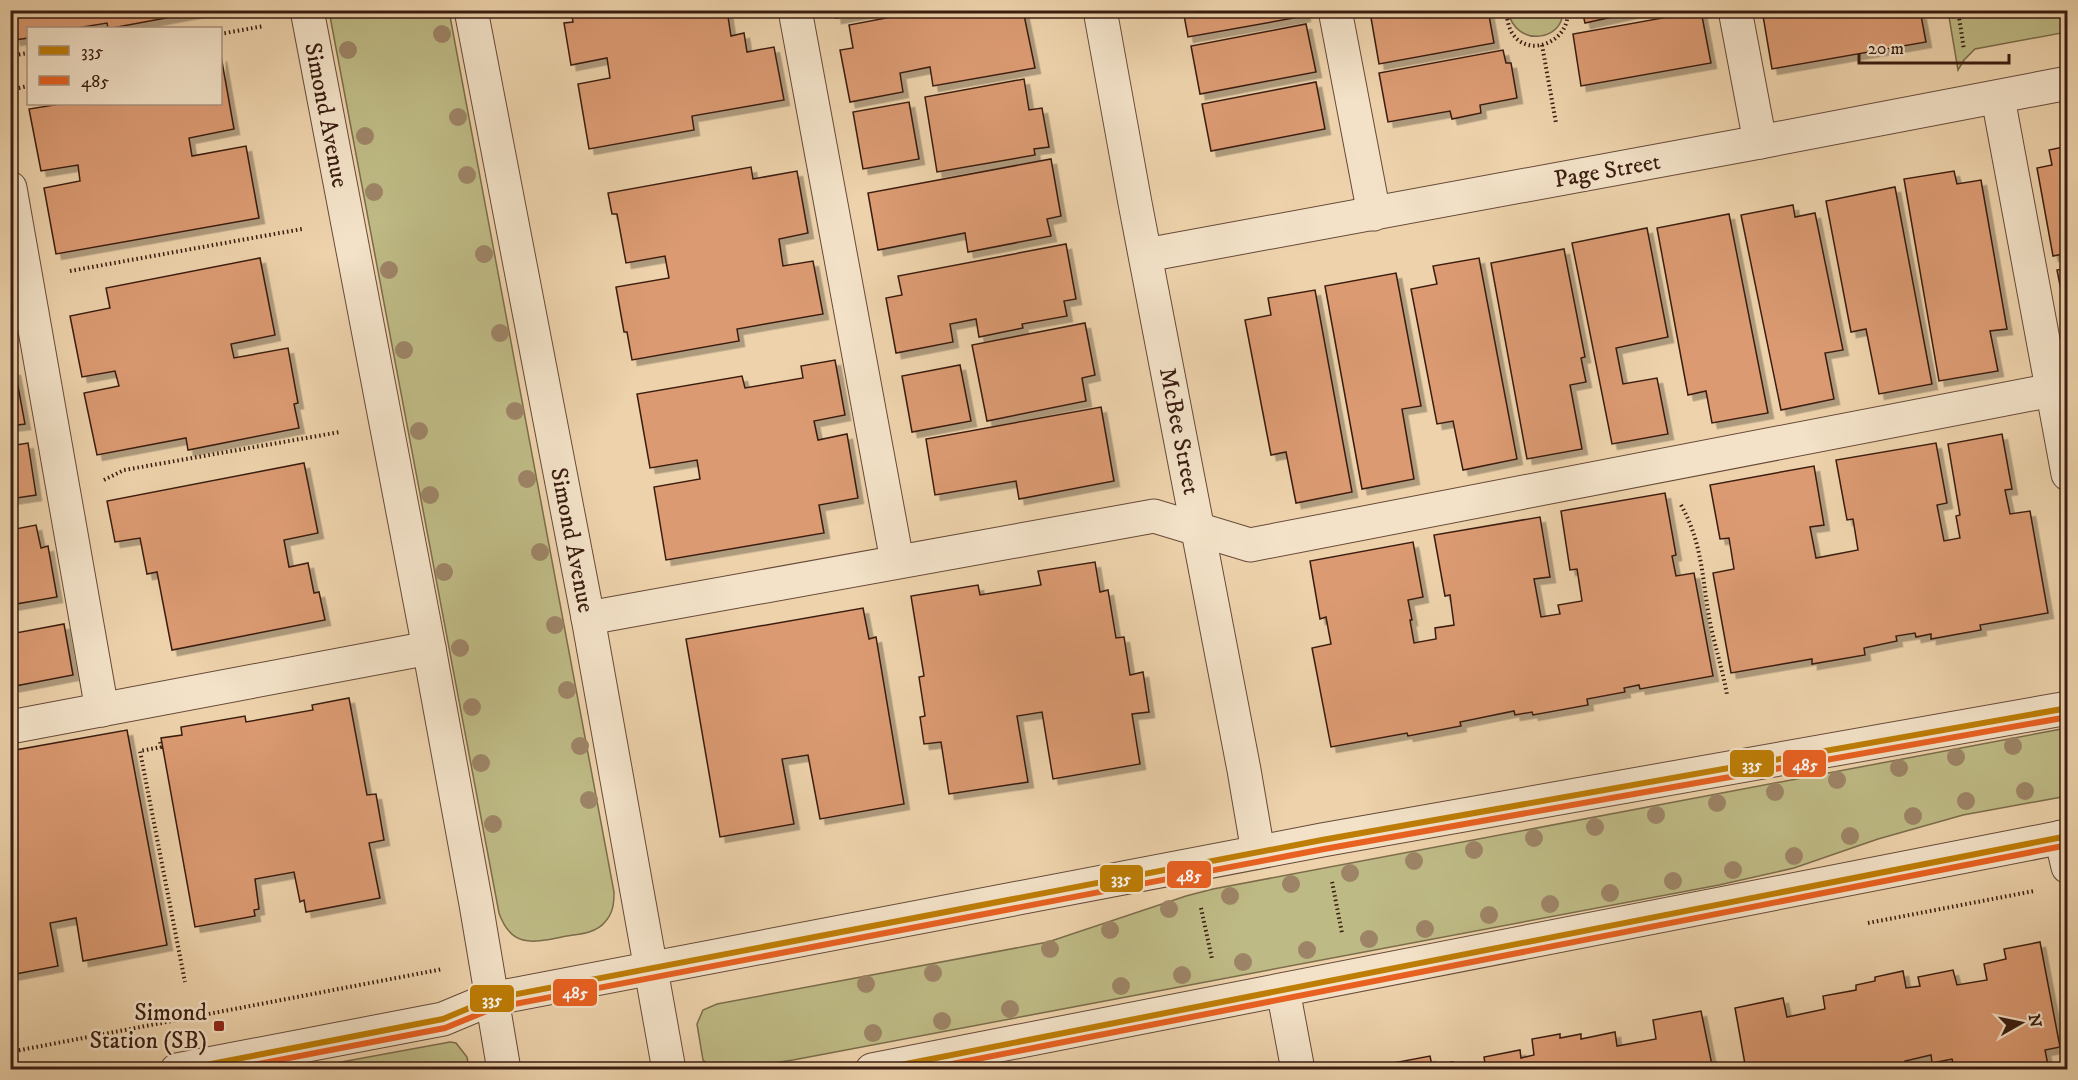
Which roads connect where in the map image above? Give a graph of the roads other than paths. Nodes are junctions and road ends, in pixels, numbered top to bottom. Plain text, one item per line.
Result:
1 (307, 10) edge
2 (471, 10) edge
3 (795, 10) edge
4 (1100, 10) edge
5 (1335, 10) edge
6 (1735, 10) edge
7 (2067, 83) edge
8 (1998, 98) junction
9 (1760, 142) junction
10 (10, 188) edge
11 (1374, 214) junction
12 (1146, 255) junction
13 (2052, 390) junction
14 (2067, 474) edge
15 (1199, 530) junction
16 (897, 561) junction
17 (588, 618) junction
18 (429, 648) junction
19 (2067, 708) edge
20 (102, 710) junction
21 (10, 727) edge
22 (2065, 847) edge
23 (1258, 852) junction
24 (651, 969) junction
25 (1283, 990) junction
26 (491, 999) junction
27 (177, 1070) edge
28 (504, 1070) edge
29 (669, 1070) edge
30 (872, 1070) edge
31 (1298, 1070) edge

1 - 18 street, Simond Avenue
2 - 17 street, Simond Avenue
3 - 16 street
4 - 12 street, McBee Street
5 - 11 street
6 - 9 street
7 - 8 street, Page Street
8 - 9 street, Page Street
8 - 13 street
9 - 11 street, Page Street
10 - 20 street
11 - 12 street, Page Street
12 - 15 street, McBee Street
13 - 14 street
13 - 15 street
15 - 16 street
15 - 23 street, McBee Street
16 - 17 street
17 - 24 street, Simond Avenue
18 - 20 street
18 - 26 street, Simond Avenue
19 - 23 street
20 - 21 street
22 - 25 street
23 - 24 street
24 - 26 street
24 - 29 street, Simond Avenue
25 - 30 street
25 - 31 street
26 - 27 street
26 - 28 street, Simond Avenue

